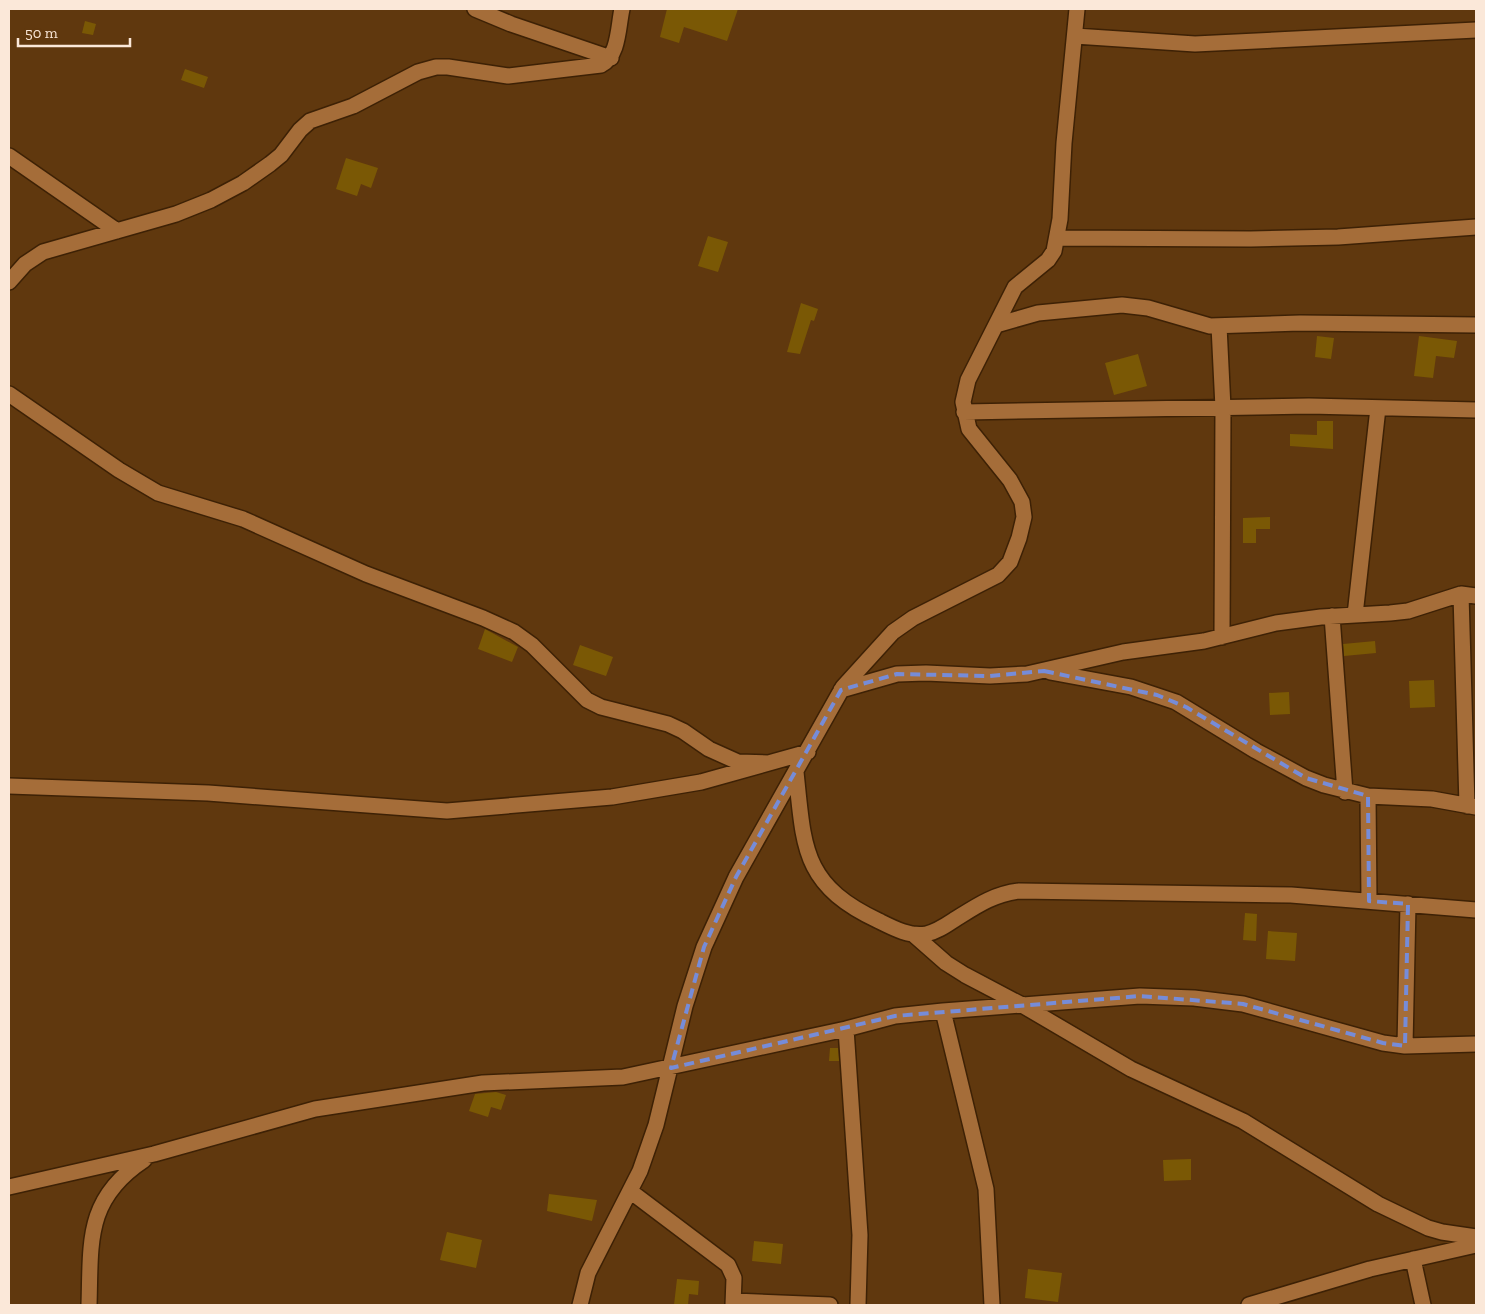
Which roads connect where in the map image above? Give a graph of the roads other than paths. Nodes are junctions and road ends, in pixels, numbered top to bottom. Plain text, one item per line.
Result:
1 (475, 9) edge
2 (622, 9) edge
3 (1077, 9) edge
4 (1476, 30) edge
5 (1075, 36) junction
6 (611, 58) junction
7 (9, 156) edge
8 (1476, 227) edge
9 (117, 231) junction
10 (1057, 238) junction
11 (9, 261) edge
12 (25, 264) junction
13 (9, 282) edge
14 (996, 325) junction
15 (1476, 325) edge
16 (1219, 326) junction
17 (9, 394) edge
18 (1223, 408) junction
19 (1378, 408) junction
20 (1476, 410) edge
21 (964, 412) junction
22 (1461, 594) junction
23 (1476, 596) edge
24 (1355, 615) junction
25 (1332, 616) junction
26 (1222, 637) junction
27 (1044, 671) junction
28 (841, 690) junction
29 (808, 752) junction
30 (768, 763) junction
31 (796, 772) junction
32 (9, 786) edge
33 (1345, 792) junction
34 (1368, 796) junction
35 (1472, 807) edge
36 (1369, 901) junction
37 (1408, 904) junction
38 (1476, 910) edge
39 (913, 934) junction
40 (1022, 1004) junction
41 (943, 1011) junction
42 (846, 1029) junction
43 (1476, 1044) edge
44 (1406, 1046) junction
45 (671, 1068) junction
46 (154, 1154) junction
47 (9, 1187) edge
48 (630, 1191) junction
49 (1476, 1237) edge
50 (1476, 1245) edge
51 (1413, 1259) junction
52 (734, 1303) edge
53 (89, 1305) edge
54 (580, 1305) edge
55 (830, 1305) edge
56 (858, 1305) edge
57 (992, 1305) edge
58 (1250, 1305) edge
59 (1423, 1305) edge

1 - 6 street
2 - 6 street
3 - 5 street
4 - 5 street
5 - 10 street
6 - 9 street
7 - 9 street
8 - 10 street
9 - 12 street
10 - 14 street
11 - 12 street
12 - 13 street
14 - 16 street
14 - 21 street
15 - 16 street
16 - 18 street
17 - 30 street
18 - 19 street
18 - 21 street
18 - 26 street
19 - 20 street
19 - 24 street
21 - 28 street
22 - 23 street
22 - 24 street
22 - 35 street
24 - 25 street
25 - 26 street
25 - 33 street
26 - 27 street
27 - 28 street
27 - 33 street
28 - 29 street
29 - 30 street
29 - 31 street
30 - 32 street
31 - 39 street
31 - 45 street
33 - 34 street
34 - 35 street
34 - 36 street
36 - 37 street
36 - 39 street
37 - 38 street
37 - 44 street
39 - 40 street
40 - 41 street
40 - 44 street
40 - 49 street
41 - 42 street
41 - 57 street
42 - 45 street
42 - 56 street
43 - 44 street
45 - 46 street
45 - 48 street
46 - 47 street
46 - 53 street
48 - 52 street
48 - 54 street
50 - 51 street
51 - 58 street
51 - 59 street
52 - 55 street

